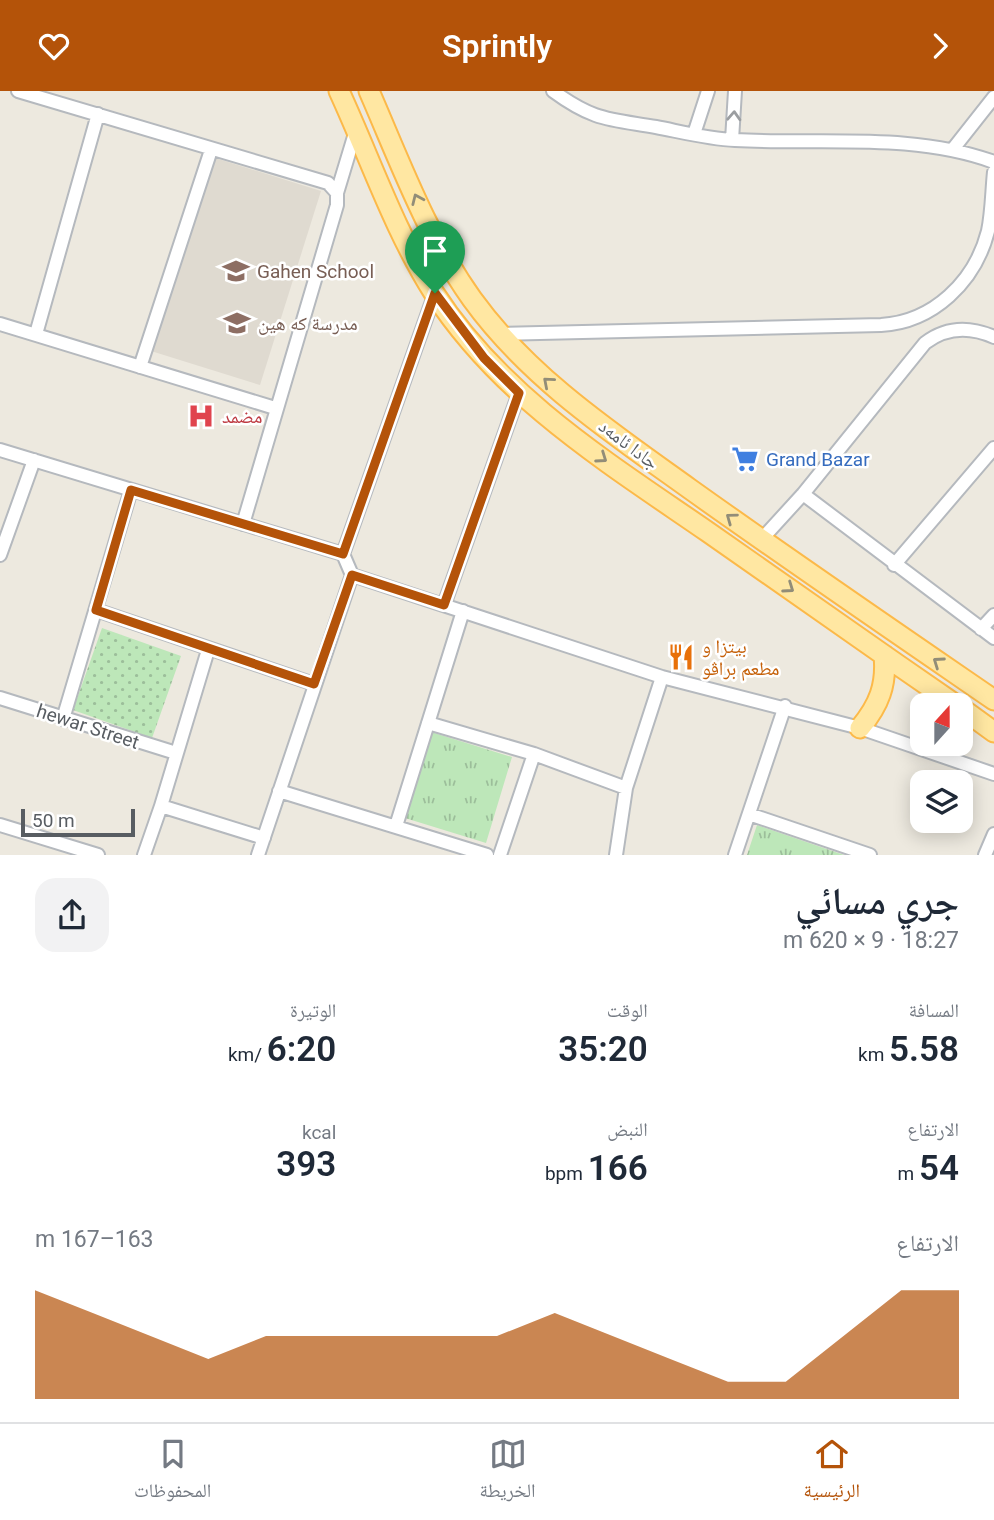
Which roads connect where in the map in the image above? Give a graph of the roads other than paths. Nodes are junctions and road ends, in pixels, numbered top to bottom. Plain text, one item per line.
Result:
1 (18, 91) edge
2 (340, 91) edge
3 (369, 91) edge
4 (553, 91) edge
5 (708, 91) edge
6 (735, 91) edge
7 (994, 97) edge
8 (98, 114) junction
9 (357, 129) junction
10 (694, 134) junction
11 (732, 140) junction
12 (211, 149) junction
13 (953, 149) junction
14 (994, 162) edge
15 (994, 172) edge
16 (337, 193) junction
17 (435, 293) junction
18 (0, 324) edge
19 (36, 334) junction
20 (500, 334) junction
21 (994, 337) edge
22 (140, 367) junction
23 (519, 393) junction
24 (275, 408) junction
25 (994, 448) edge
26 (0, 450) edge
27 (34, 460) junction
28 (131, 490) junction
29 (803, 494) junction
30 (243, 524) junction
31 (761, 540) junction
32 (343, 554) junction
33 (0, 555) edge
34 (894, 565) junction
35 (352, 575) junction
36 (444, 605) junction
37 (96, 610) junction
38 (463, 611) junction
39 (994, 615) edge
40 (981, 629) junction
41 (994, 638) edge
42 (208, 650) junction
43 (884, 655) junction
44 (662, 677) junction
45 (314, 684) junction
46 (939, 693) edge
47 (0, 698) edge
48 (994, 700) edge
49 (785, 706) junction
50 (973, 717) edge
51 (63, 719) junction
52 (428, 723) junction
53 (860, 728) junction
54 (994, 732) edge
55 (176, 753) junction
56 (534, 754) junction
57 (994, 774) edge
58 (626, 788) junction
59 (279, 791) junction
60 (161, 806) junction
61 (749, 814) junction
62 (0, 825) edge
63 (396, 826) junction
64 (994, 834) edge
65 (264, 838) junction
66 (865, 854) edge
67 (98, 855) edge
68 (144, 855) edge
69 (258, 855) edge
70 (488, 855) edge
71 (500, 855) edge
72 (616, 855) edge
73 (734, 855) edge
74 (985, 855) edge

1 - 8 street
2 - 9 main road, جادا ئامەد
20 -> 3 main road, جادا ئامەد
4 - 10 street
5 - 10 street
11 -> 6 street
7 - 13 street
8 - 12 street
8 - 19 street
9 - 16 street
9 - 17 main road, جادا ئامەد
10 - 11 street
11 - 13 street
12 - 16 street
12 - 22 street
13 - 14 street
15 - 20 street
16 - 24 street
17 - 23 main road, جادا ئامەد
17 - 32 street
18 - 19 street
19 - 22 street
31 -> 20 main road, جادا ئامەد
21 - 29 street
22 - 24 street
23 - 36 street
23 -> 43 main road, جادا ئامەد
24 - 30 street
25 - 34 street
26 - 27 street
27 - 28 street
27 - 33 street
28 - 30 street
28 - 37 street
29 - 31 street
29 - 34 street
30 - 32 street
48 -> 31 main road, جادا ئامەد
32 - 35 street
34 - 40 street
35 - 36 street
35 - 45 street
36 - 38 street
37 - 42 street
37 - 51 street
38 - 44 street
38 - 52 street
39 - 40 street
40 - 41 street
42 - 45 street
42 - 55 street
43 - 46 main road, جادا ئامەد
43 - 53 main road
44 - 49 street
44 - 58 street
45 - 59 street
47 - 51 street, hewar Street
49 - 53 street
49 - 61 street
50 - 54 main road
51 - 55 street, hewar Street
52 - 56 street
52 - 63 street
53 - 57 street
55 - 60 street
56 - 58 street
56 - 71 street
58 - 72 street
59 - 63 street
59 - 65 street
60 - 65 street
60 - 68 street
61 - 66 street
61 - 73 street
62 - 67 street
63 - 70 street
64 - 74 street
65 - 69 street

